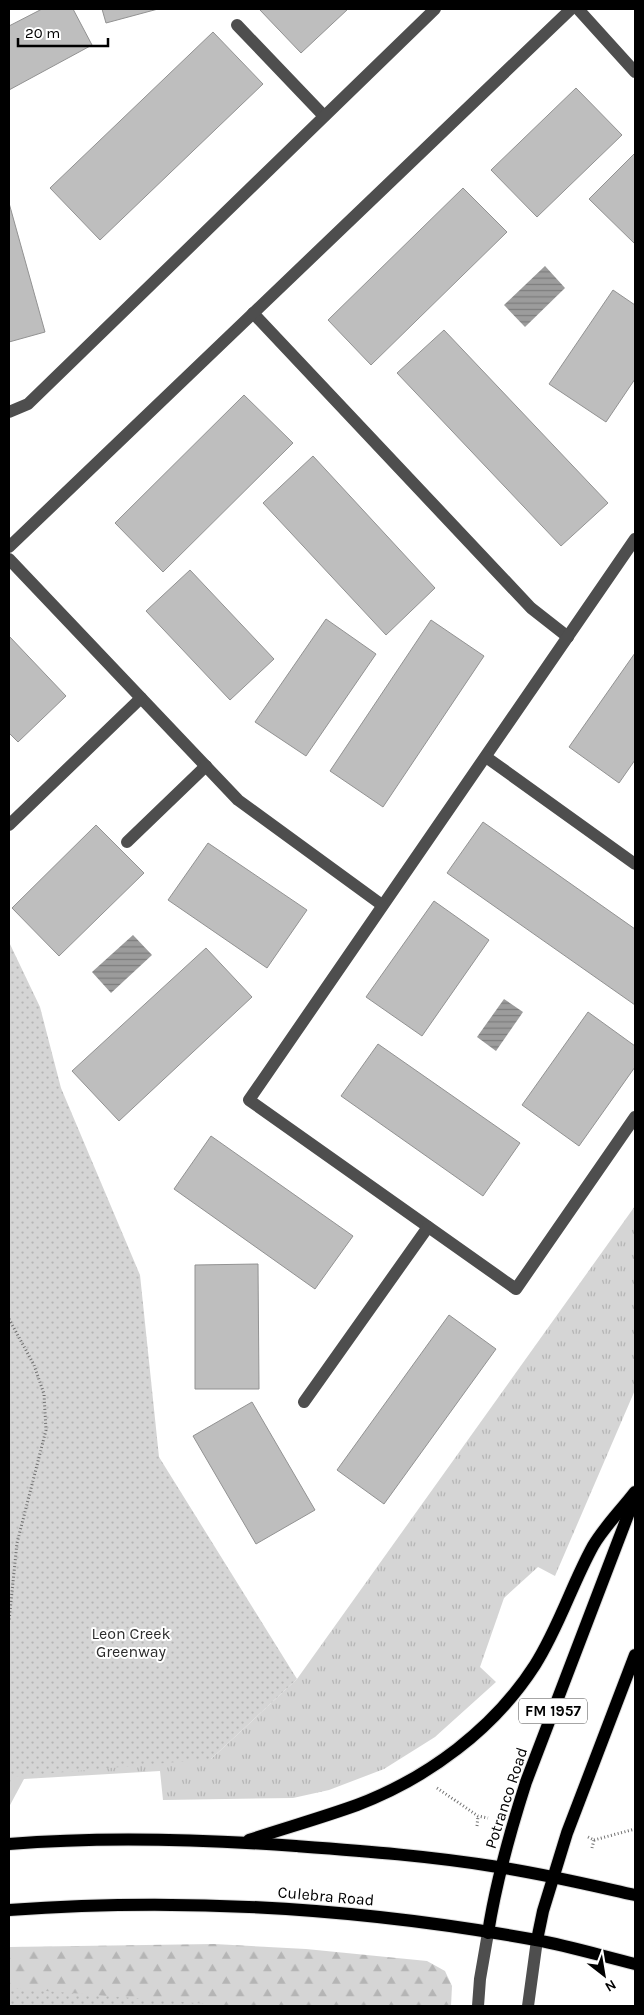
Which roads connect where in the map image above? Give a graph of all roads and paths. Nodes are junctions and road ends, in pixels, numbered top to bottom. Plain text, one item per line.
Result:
1 (436, 9) edge
2 (571, 9) edge
3 (578, 9) edge
4 (237, 25) dead end
5 (635, 72) edge
6 (324, 116) junction
7 (253, 313) junction
8 (9, 412) edge
9 (635, 540) edge
10 (9, 547) edge
11 (9, 558) edge
12 (568, 637) junction
13 (141, 698) junction
14 (486, 757) junction
15 (206, 766) junction
16 (9, 825) edge
17 (126, 842) dead end
18 (635, 864) edge
19 (382, 904) junction
20 (635, 1117) edge
21 (428, 1227) junction
22 (9, 1319) edge
23 (304, 1402) dead end
24 (635, 1493) edge
25 (9, 1621) edge
26 (635, 1655) edge
27 (434, 1786) dead end
28 (478, 1816) junction
29 (488, 1818) dead end
30 (477, 1826) dead end
31 (635, 1829) edge
32 (588, 1837) dead end
33 (594, 1840) junction
34 (242, 1842) junction
35 (10, 1844) edge
36 (592, 1848) dead end
37 (501, 1867) junction
38 (553, 1877) junction
39 (635, 1895) edge
40 (13, 1909) edge
41 (488, 1933) junction
42 (537, 1940) junction
43 (635, 1964) edge
44 (478, 2006) edge
45 (528, 2006) edge

1 - 6 street
2 - 7 street
3 - 5 street
4 - 6 street
6 - 8 street
7 - 10 street
7 - 12 street
9 - 12 street
11 - 13 street
12 - 14 street
13 - 15 street
13 - 16 street
14 - 18 street
14 - 19 street
15 - 17 street
15 - 19 street
19 - 21 street
20 - 21 street
21 - 23 street
22 - 25 path
24 - 34 main road
24 - 37 main road, Potranco Road / FM 1957
26 - 38 main road, FM 1957
27 - 28 path
28 - 29 path
28 - 30 path
31 - 33 path
32 - 33 path
33 - 36 path
34 - 35 main road
34 - 37 main road
37 - 38 main road
37 - 41 main road, Potranco Road / FM 1957
38 - 39 main road
38 - 42 main road, FM 1957
40 - 41 main road, Culebra Road
41 - 42 main road, Culebra Road
41 - 44 street, Potranco Road
42 - 43 main road, Culebra Road
42 - 45 street

